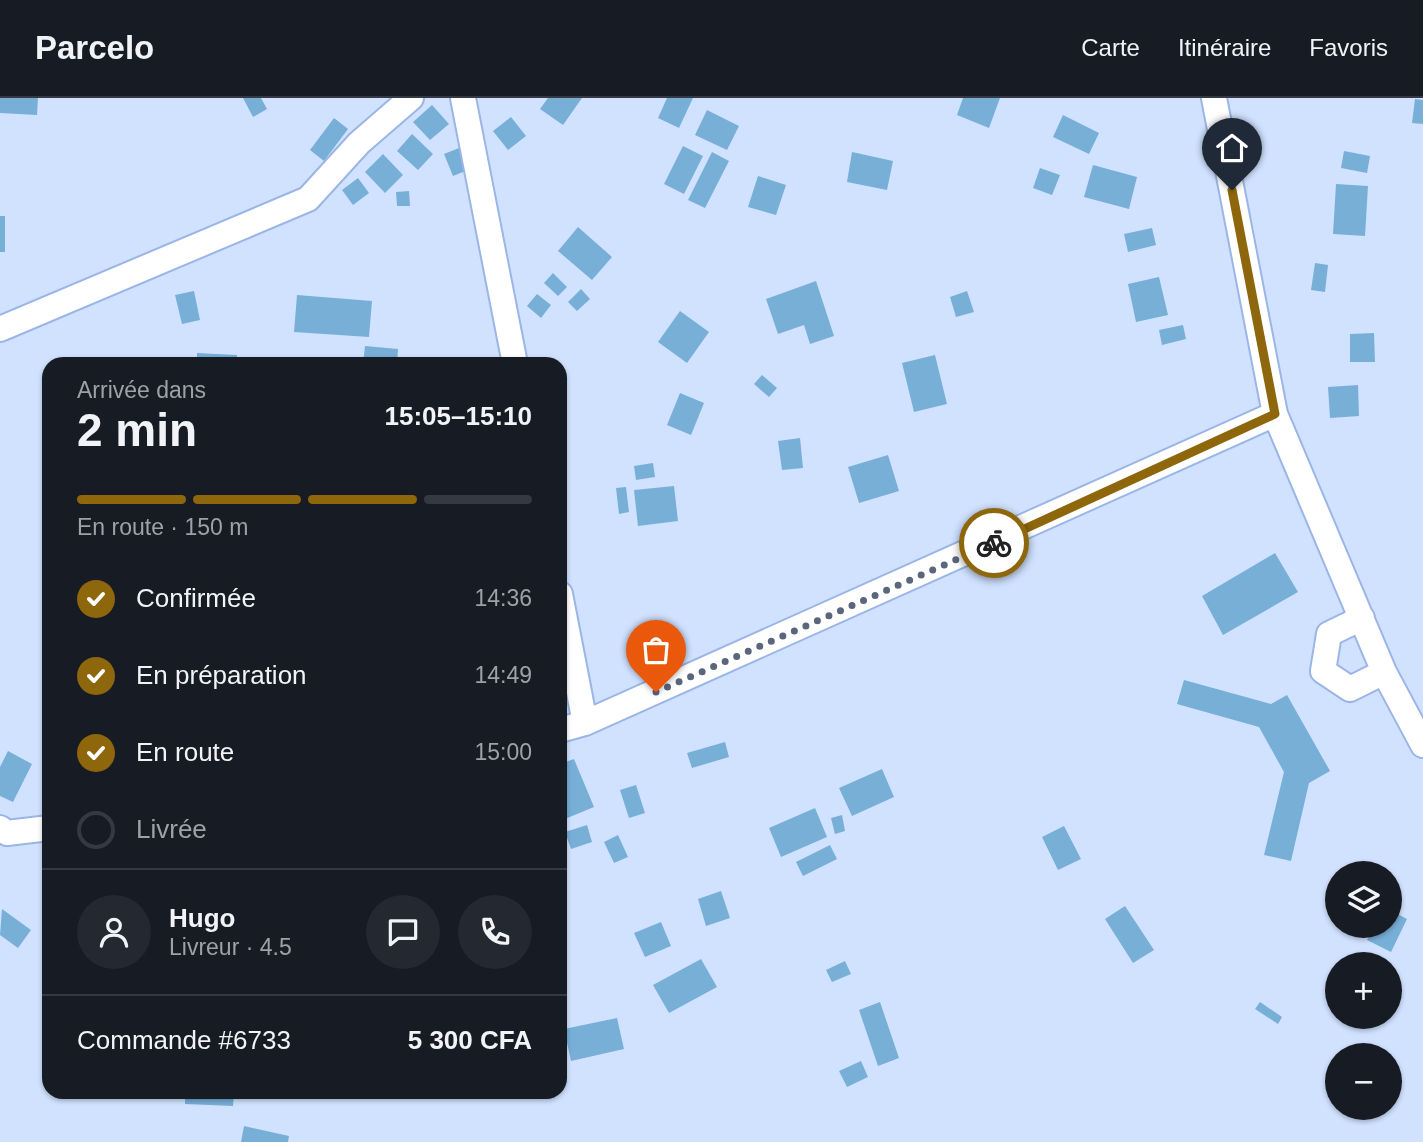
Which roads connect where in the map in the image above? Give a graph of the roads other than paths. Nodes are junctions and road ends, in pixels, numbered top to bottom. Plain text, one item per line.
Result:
1 (411, 98) edge
2 (463, 98) edge
3 (1214, 98) edge
4 (0, 329) edge
5 (514, 357) edge
6 (1275, 414) junction
7 (1362, 618) junction
8 (567, 630) edge
9 (1384, 672) junction
10 (585, 723) junction
11 (567, 728) edge
12 (1423, 745) edge
13 (42, 829) edge
14 (2, 833) edge

1 - 4 street
2 - 5 street
3 - 6 street
6 - 7 street
6 - 10 street
7 - 9 street
7 - 9 street
8 - 10 street
9 - 12 street
10 - 11 street
13 - 14 street

